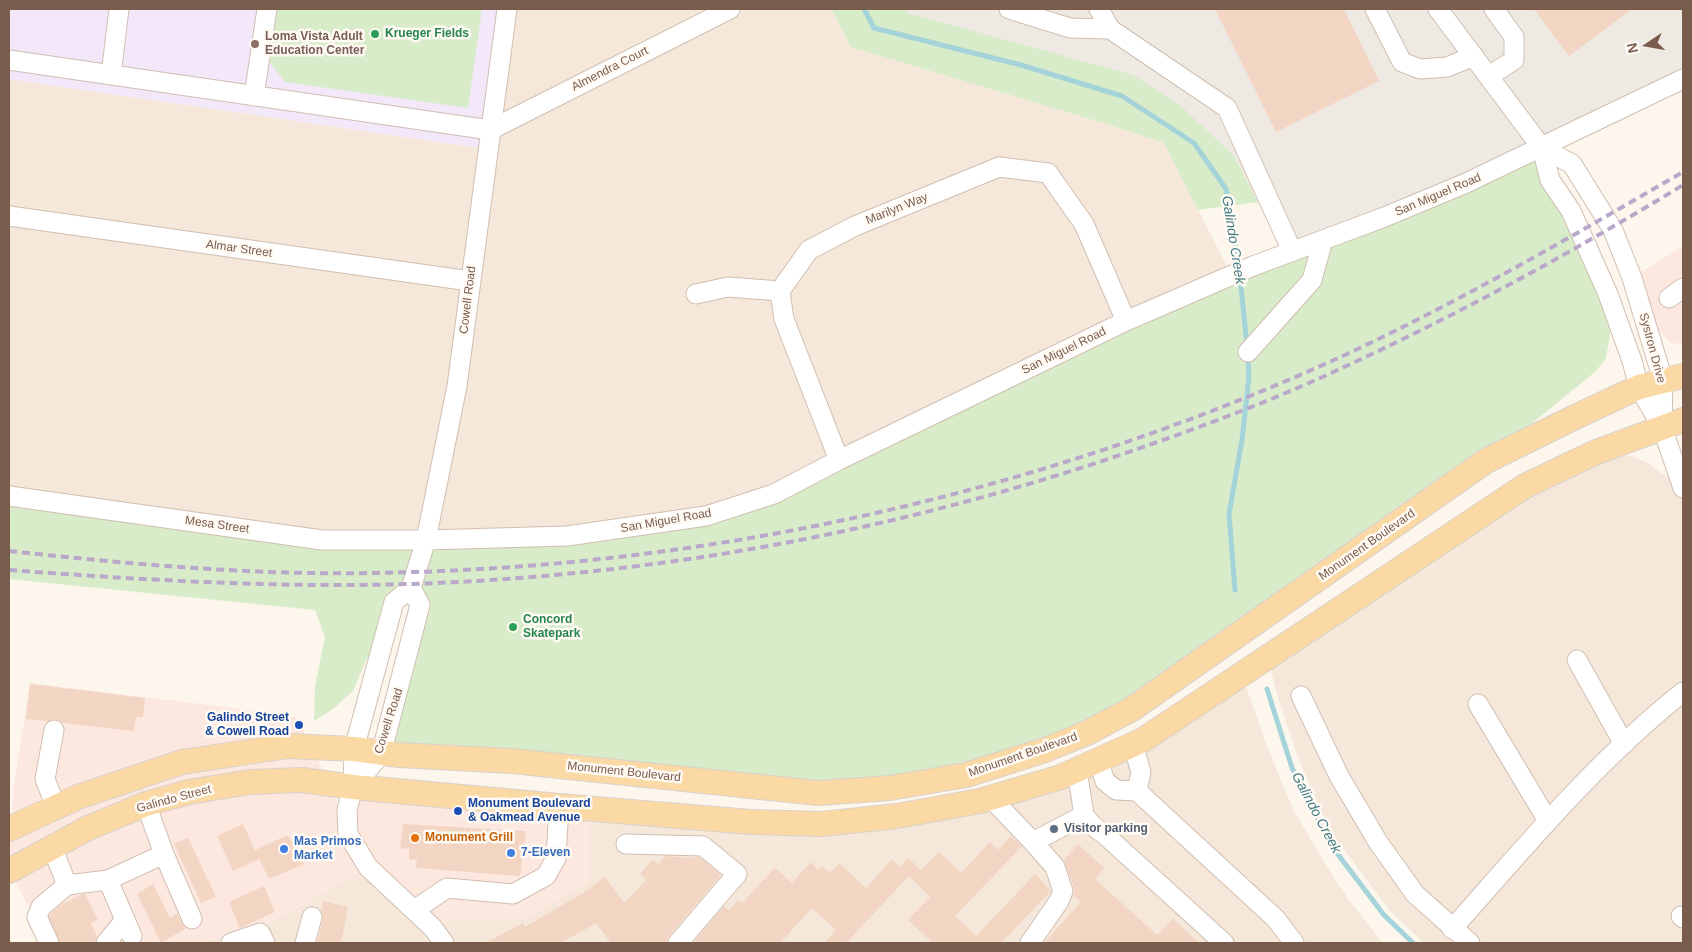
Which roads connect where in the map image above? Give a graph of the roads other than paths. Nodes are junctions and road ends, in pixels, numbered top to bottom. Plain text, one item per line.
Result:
1 (119, 9) edge
2 (266, 9) edge
3 (507, 9) edge
4 (730, 9) edge
5 (1009, 9) edge
6 (1100, 9) edge
7 (1375, 9) edge
8 (1438, 9) edge
9 (1494, 9) edge
10 (1110, 29) junction
11 (1474, 56) junction
12 (9, 60) edge
13 (111, 75) junction
14 (1489, 76) junction
15 (1683, 79) edge
16 (254, 96) junction
17 (490, 130) junction
18 (1542, 148) junction
19 (9, 216) edge
20 (1322, 240) junction
21 (1292, 251) junction
22 (470, 281) junction
23 (780, 291) junction
24 (696, 294) dead end
25 (1126, 321) junction
26 (1248, 352) dead end
27 (1673, 378) edge
28 (1640, 387) junction
29 (1673, 423) edge
30 (839, 460) junction
31 (1683, 488) edge
32 (9, 496) edge
33 (426, 540) junction
34 (411, 588) junction
35 (1577, 660) dead end
36 (1683, 692) edge
37 (1301, 696) dead end
38 (1478, 704) dead end
39 (54, 730) dead end
40 (1624, 744) junction
41 (1133, 745) junction
42 (354, 749) junction
43 (381, 754) junction
44 (1098, 760) junction
45 (1077, 770) junction
46 (353, 787) junction
47 (1137, 791) junction
48 (991, 798) junction
49 (146, 804) junction
50 (559, 806) junction
51 (56, 807) junction
52 (1084, 816) junction
53 (1548, 821) junction
54 (9, 829) edge
55 (1033, 842) junction
56 (626, 844) dead end
57 (52, 847) junction
58 (164, 854) junction
59 (9, 871) edge
60 (108, 880) junction
61 (67, 884) junction
62 (414, 910) junction
63 (312, 917) dead end
64 (192, 919) dead end
65 (1452, 929) junction
66 (50, 943) edge
67 (106, 943) edge
68 (231, 943) edge
69 (265, 943) edge
70 (305, 943) edge
71 (444, 943) edge
72 (678, 943) edge
73 (1030, 943) edge
74 (1224, 943) edge
75 (1294, 943) edge
76 (1470, 943) edge

1 - 13 street
2 - 16 street
3 - 17 street, Cowell Road
4 - 17 street, Almendra Court
5 - 10 street
6 - 10 street
7 - 11 street
8 - 11 street, Systron Drive
9 - 14 street
10 - 21 street
11 - 14 street, Systron Drive
12 - 13 street
13 - 16 street
14 - 18 street, Systron Drive
15 - 18 street, San Miguel Road
16 - 17 street
17 - 22 street, Cowell Road
18 - 20 street, San Miguel Road
18 - 27 street, Systron Drive
18 - 28 street, Systron Drive
19 - 22 street, Almar Street
20 - 21 street, San Miguel Road
20 - 26 street
21 - 25 street, San Miguel Road
22 - 33 street, Cowell Road
23 - 24 street
23 - 25 street, Marilyn Way
23 - 30 street
25 - 30 street, San Miguel Road
27 - 28 main road, Monument Boulevard
27 - 29 street, Systron Drive
28 - 29 street, Systron Drive
28 - 43 main road, Monument Boulevard
29 - 31 street
29 - 41 main road
30 - 33 street, San Miguel Road
32 - 33 street, Mesa Street
33 - 34 street, Cowell Road
34 - 42 street, Cowell Road
34 - 43 street, Cowell Road
35 - 40 street
36 - 40 street
37 - 65 street
38 - 53 street
39 - 51 street
40 - 53 street
41 - 44 main road
41 - 47 street
42 - 43 main road, Monument Boulevard
42 - 46 street, Cowell Road
42 - 51 main road
43 - 46 street, Cowell Road
44 - 45 main road
44 - 47 street
45 - 48 main road
45 - 52 street
46 - 49 main road, Galindo Street
46 - 50 main road
46 - 62 street
47 - 75 street
48 - 50 main road
48 - 55 street
49 - 57 main road, Galindo Street
49 - 58 street
50 - 62 street
51 - 54 main road
52 - 55 street
52 - 74 street
53 - 65 street
55 - 73 street
56 - 72 street
57 - 59 main road, Galindo Street
57 - 61 street
58 - 60 street
58 - 64 street
60 - 61 street
60 - 67 street
61 - 66 street
62 - 71 street
63 - 70 street
65 - 76 street
68 - 69 street

